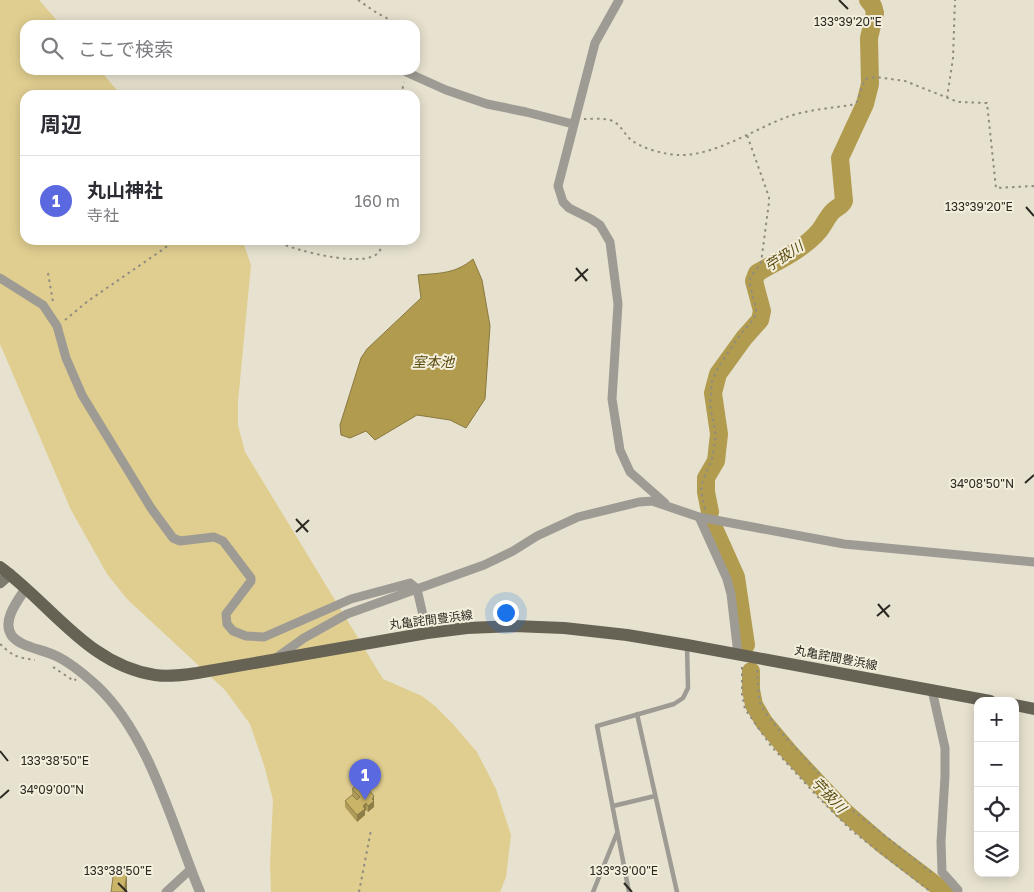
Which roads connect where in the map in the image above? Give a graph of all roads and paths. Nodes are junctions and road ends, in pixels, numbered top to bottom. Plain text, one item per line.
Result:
1 (358, 0) edge
2 (619, 0) edge
3 (955, 0) edge
4 (390, 20) edge
5 (405, 75) edge
6 (414, 75) edge
7 (402, 90) edge
8 (947, 98) junction
9 (574, 122) junction
10 (746, 135) junction
11 (1034, 186) edge
12 (168, 245) edge
13 (285, 245) edge
14 (380, 245) edge
15 (48, 273) dead end
16 (0, 278) edge
17 (54, 308) dead end
18 (57, 326) junction
19 (669, 507) junction
20 (703, 518) junction
21 (1034, 562) edge
22 (5, 570) edge
23 (0, 583) edge
24 (26, 588) junction
25 (416, 589) junction
26 (427, 633) junction
27 (0, 644) edge
28 (687, 645) junction
29 (740, 659) junction
30 (271, 661) junction
31 (42, 662) dead end
32 (50, 664) dead end
33 (757, 667) dead end
34 (82, 673) junction
35 (932, 690) junction
36 (974, 698) edge
37 (1019, 706) edge
38 (1034, 709) edge
39 (637, 714) junction
40 (655, 796) junction
41 (613, 806) junction
42 (371, 830) dead end
43 (618, 832) junction
44 (191, 869) junction
45 (933, 874) dead end
46 (958, 890) dead end
47 (166, 892) edge
48 (200, 892) edge
49 (359, 892) edge
50 (593, 892) edge
51 (629, 892) edge
52 (677, 892) edge
53 (931, 892) edge

1 - 4 path
2 - 9 street
3 - 8 path
5 - 7 path
6 - 9 street
8 - 10 path
8 - 11 path
9 - 10 path
9 - 19 street
10 - 20 path
12 - 18 path
13 - 14 path
15 - 17 path
16 - 18 street
18 - 25 street
19 - 20 street
19 - 25 street
20 - 21 street
20 - 29 street
22 - 23 main road
22 - 24 main road, 丸亀詫間豊浜線
24 - 30 main road, 丸亀詫間豊浜線
24 - 34 street
25 - 26 street
25 - 30 street
26 - 28 main road, 丸亀詫間豊浜線
26 - 30 main road, 丸亀詫間豊浜線
27 - 31 path
28 - 29 main road, 丸亀詫間豊浜線
28 - 39 lane
29 - 35 main road, 丸亀詫間豊浜線
29 - 53 path
32 - 34 path
33 - 45 path
34 - 44 street
35 - 36 main road, 丸亀詫間豊浜線
35 - 46 street
37 - 38 main road
39 - 40 lane
39 - 41 lane
40 - 41 lane
40 - 52 lane
41 - 43 lane
42 - 49 path
43 - 50 lane
43 - 51 lane
44 - 47 street
44 - 48 street

